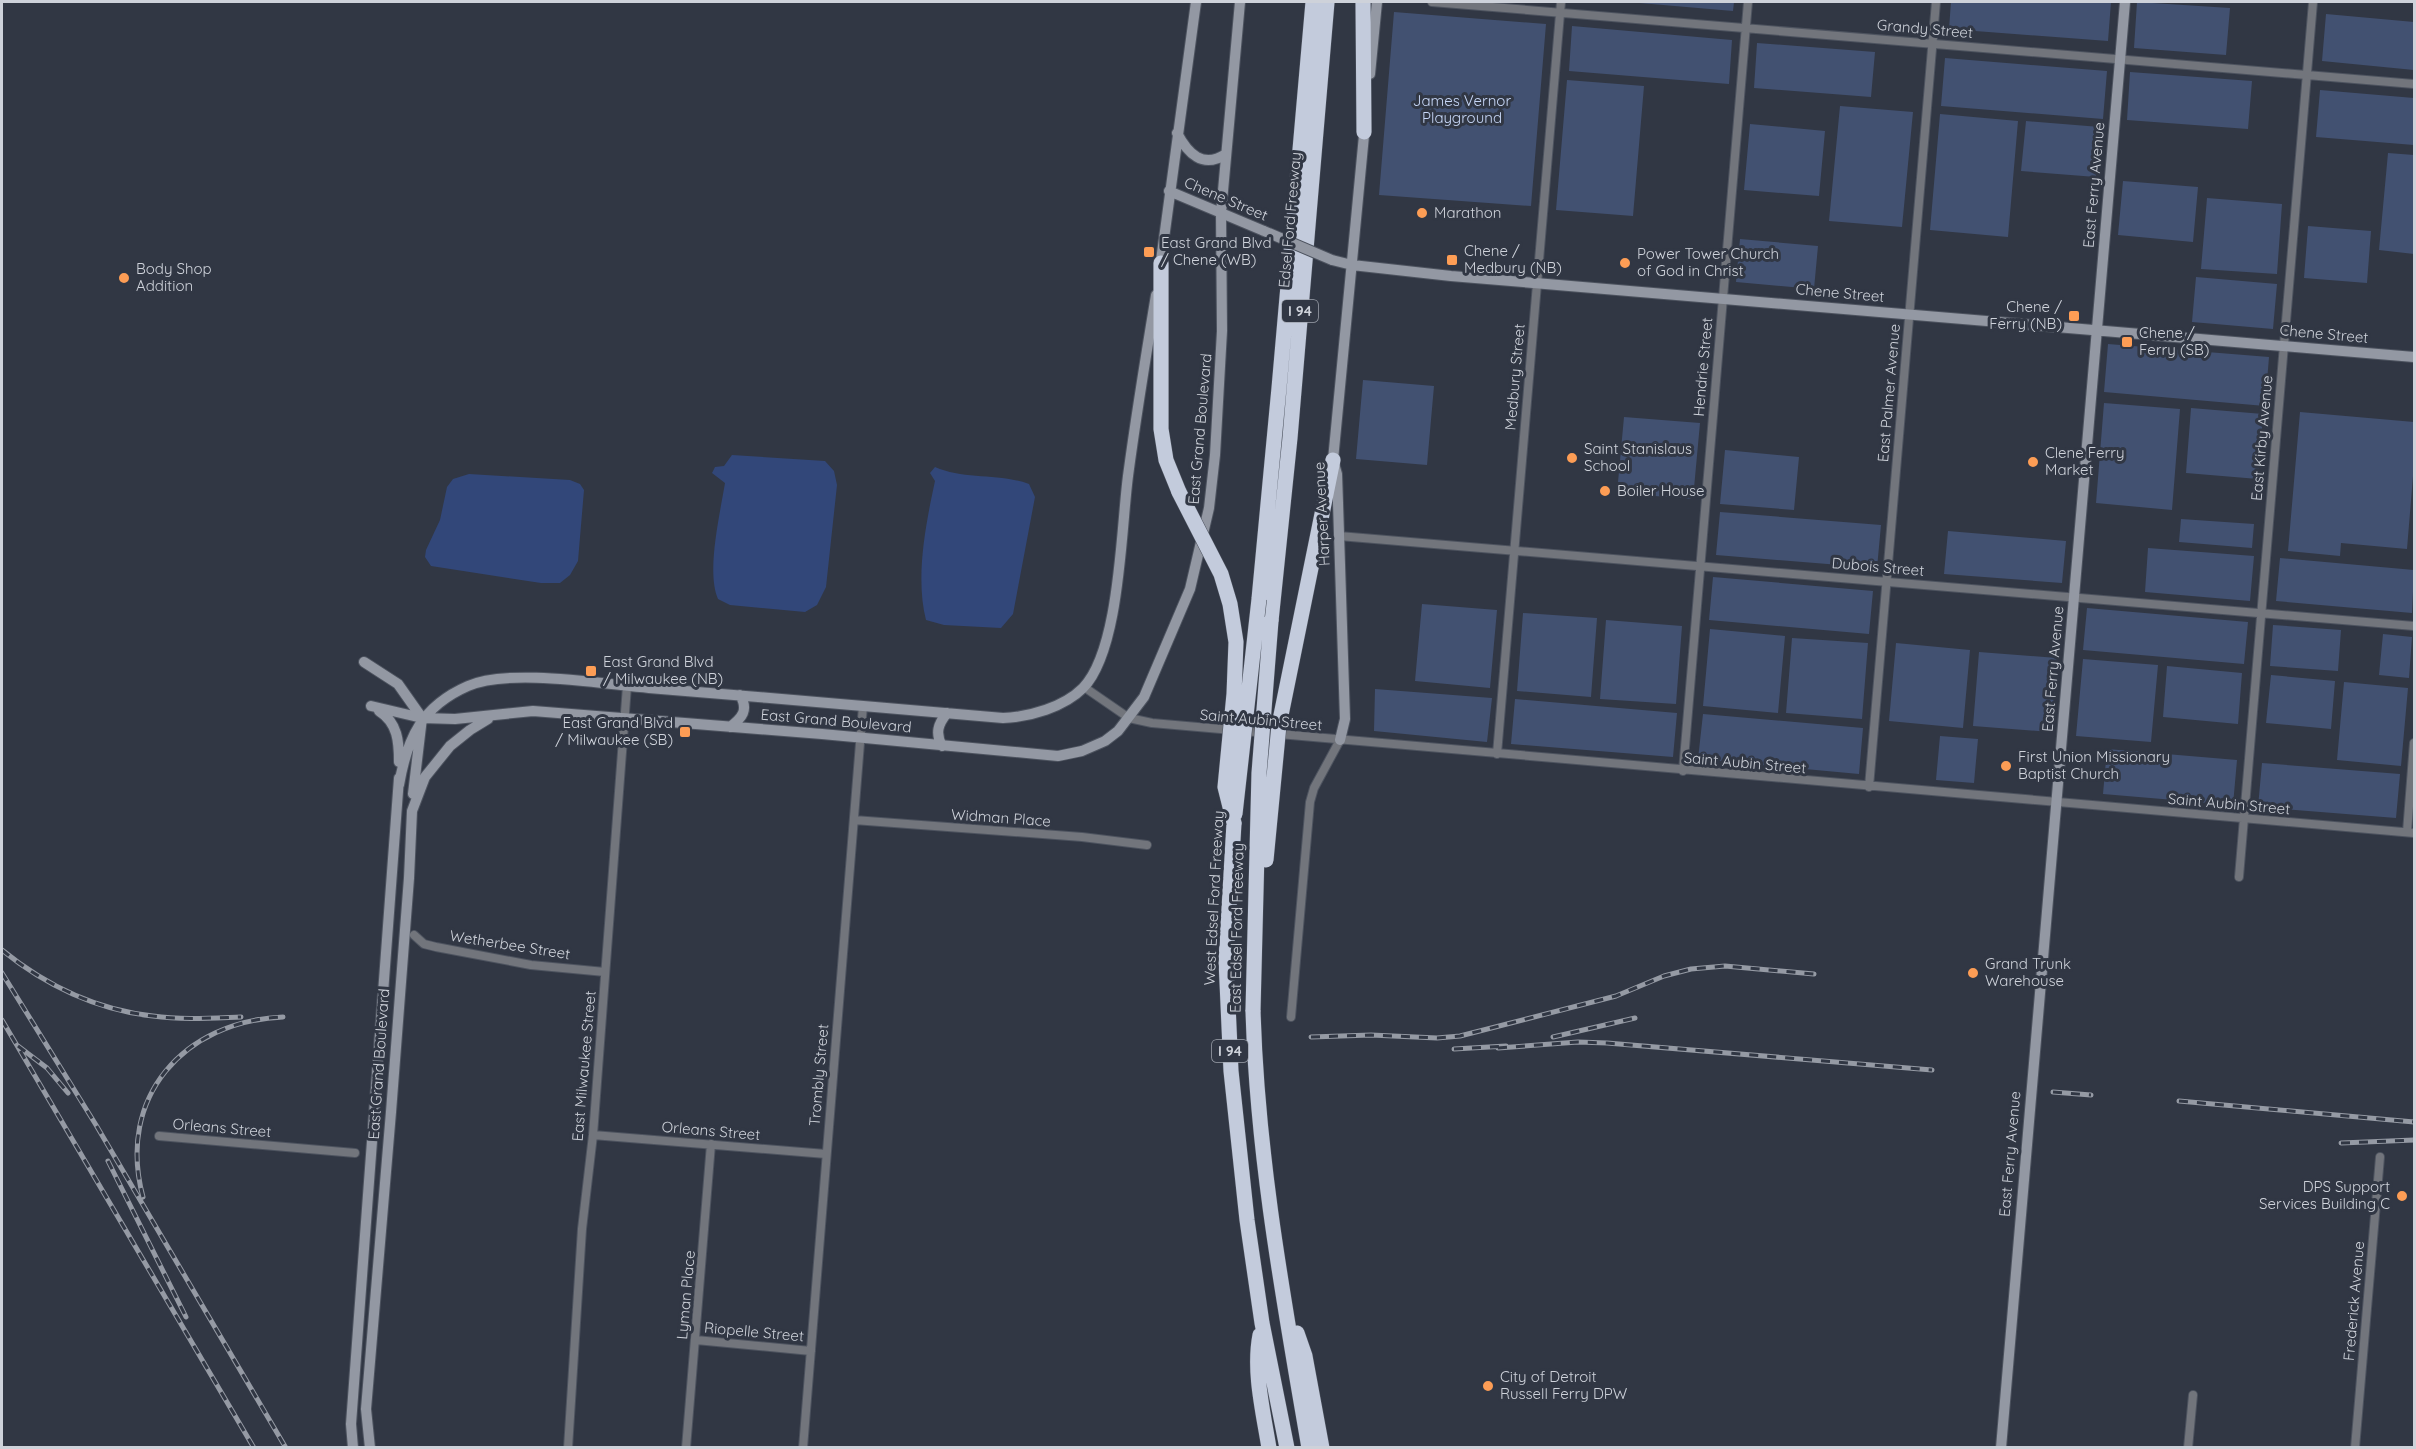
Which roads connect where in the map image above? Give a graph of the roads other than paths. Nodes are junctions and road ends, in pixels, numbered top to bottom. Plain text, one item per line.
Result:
1 (1196, 2) edge
2 (1239, 2) edge
3 (1312, 2) edge
4 (1327, 2) edge
5 (1363, 2) edge
6 (1377, 2) edge
7 (1432, 2) edge
8 (1561, 2) edge
9 (1748, 2) edge
10 (1936, 2) edge
11 (2124, 2) edge
12 (2313, 2) edge
13 (1560, 12) junction
14 (1746, 28) junction
15 (1933, 44) junction
16 (2119, 59) junction
17 (2306, 75) junction
18 (2415, 84) edge
19 (1364, 132) junction
20 (1177, 133) junction
21 (1226, 154) junction
22 (1169, 191) junction
23 (1221, 213) junction
24 (1161, 263) junction
25 (1352, 265) junction
26 (1537, 283) junction
27 (1723, 298) junction
28 (1910, 314) junction
29 (2096, 330) junction
30 (2283, 346) junction
31 (2415, 357) edge
32 (1333, 460) junction
33 (1339, 536) junction
34 (1514, 550) junction
35 (1700, 566) junction
36 (1887, 582) junction
37 (2074, 597) junction
38 (1258, 599) joint
39 (2261, 613) junction
40 (1271, 621) joint
41 (2415, 626) edge
42 (364, 662) dead end
43 (627, 686) junction
44 (1084, 687) junction
45 (740, 695) junction
46 (863, 706) junction
47 (947, 713) junction
48 (493, 716) junction
49 (422, 718) junction
50 (624, 718) junction
51 (1129, 718) junction
52 (730, 727) junction
53 (861, 738) junction
54 (1340, 740) junction
55 (2415, 743) edge
56 (942, 746) junction
57 (1497, 754) junction
58 (1683, 771) junction
59 (399, 785) junction
60 (1869, 787) junction
61 (2057, 801) junction
62 (412, 811) junction
63 (2244, 818) junction
64 (854, 820) junction
65 (1234, 823) junction
66 (2411, 832) edge
67 (1147, 845) dead end
68 (2239, 877) dead end
69 (414, 935) dead end
70 (605, 972) junction
71 (1252, 1010) junction
72 (1290, 1017) dead end
73 (593, 1135) junction
74 (159, 1136) dead end
75 (711, 1144) junction
76 (355, 1153) dead end
77 (826, 1154) junction
78 (2380, 1157) dead end
79 (1285, 1309) junction
80 (360, 1314) junction
81 (375, 1316) junction
82 (1262, 1323) junction
83 (696, 1340) junction
84 (811, 1351) junction
85 (2193, 1395) dead end
86 (351, 1424) junction
87 (366, 1424) junction
88 (353, 1448) edge
89 (370, 1448) edge
90 (568, 1448) edge
91 (686, 1448) edge
92 (803, 1448) edge
93 (1269, 1448) edge
94 (1287, 1448) edge
95 (1309, 1448) edge
96 (1322, 1448) edge
97 (2001, 1448) edge
98 (2188, 1448) edge
99 (2355, 1448) edge

1 - 20 main road
2 - 21 main road, East Grand Boulevard
3 - 38 highway, Edsel Ford Freeway / I 94
4 - 40 highway, Edsel Ford Freeway / I 94
5 - 19 highway
6 - 19 main road, Harper Avenue
7 - 13 street, Grandy Street
8 - 13 street, Medbury Street
9 - 14 street, Hendrie Street
10 - 15 street, East Palmer Avenue
11 - 16 main road, East Ferry Avenue
12 - 17 street, East Kirby Avenue
13 - 14 street, Grandy Street
13 - 26 street, Medbury Street
14 - 15 street, Grandy Street
14 - 27 street, Hendrie Street
15 - 16 street, Grandy Street
15 - 28 street, East Palmer Avenue
16 - 17 street, Grandy Street
16 - 29 main road, East Ferry Avenue
17 - 18 street, Grandy Street
17 - 30 street, East Kirby Avenue
19 - 25 main road, Harper Avenue
20 - 21 main road
20 - 22 main road
21 - 23 main road, East Grand Boulevard
22 - 23 main road, Chene Street
22 - 24 main road
23 - 25 main road, Chene Street, bridge
23 - 51 main road, East Grand Boulevard
24 - 44 main road
24 - 65 highway, bridge
25 - 26 main road, Chene Street
25 - 32 main road, Harper Avenue
26 - 27 main road, Chene Street
26 - 34 street, Medbury Street
27 - 28 main road, Chene Street
27 - 35 street, Hendrie Street
28 - 29 main road, Chene Street
28 - 36 street, East Palmer Avenue
29 - 30 main road, Chene Street
29 - 37 main road, East Ferry Avenue
30 - 31 main road, Chene Street
30 - 39 street, East Kirby Avenue
32 - 33 main road, Harper Avenue
32 - 71 highway, bridge
33 - 34 street, Dubois Street
33 - 54 main road, Harper Avenue
34 - 35 street, Dubois Street
34 - 57 street, Medbury Street
35 - 36 street, Dubois Street
35 - 58 street, Hendrie Street
36 - 37 street, Dubois Street
36 - 60 street, East Palmer Avenue
37 - 39 street, Dubois Street
37 - 61 main road, East Ferry Avenue
38 - 65 highway, West Edsel Ford Freeway / I 94, bridge
39 - 41 street, Dubois Street
39 - 63 street, East Kirby Avenue
40 - 71 highway, East Edsel Ford Freeway / I 94, bridge
42 - 49 main road
43 - 45 main road, East Grand Boulevard
43 - 49 main road, East Grand Boulevard
43 - 50 street, East Milwaukee Street
44 - 47 main road, East Grand Boulevard
44 - 51 street, Saint Aubin Street
45 - 46 main road, East Grand Boulevard
45 - 52 main road
46 - 47 main road, East Grand Boulevard
46 - 53 street, Trombly Street
47 - 56 main road
48 - 49 main road, East Grand Boulevard
48 - 50 main road, East Grand Boulevard
48 - 62 main road, East Grand Boulevard
49 - 59 main road
49 - 59 main road, East Grand Boulevard
49 - 62 main road
50 - 52 main road, East Grand Boulevard
50 - 70 street, East Milwaukee Street
51 - 54 street, Saint Aubin Street
51 - 56 main road, East Grand Boulevard
52 - 53 main road, East Grand Boulevard
53 - 56 main road, East Grand Boulevard
53 - 64 street, Trombly Street
54 - 57 street, Saint Aubin Street
54 - 72 street, Harper Avenue
55 - 66 street
57 - 58 street, Saint Aubin Street
58 - 60 street, Saint Aubin Street
59 - 80 main road, East Grand Boulevard
60 - 61 street, Saint Aubin Street
61 - 63 street, Saint Aubin Street
61 - 97 main road, East Ferry Avenue
62 - 81 main road, East Grand Boulevard
63 - 66 street, Saint Aubin Street
63 - 68 street, East Kirby Avenue
64 - 67 street, Widman Place
64 - 77 street, Trombly Street
65 - 82 highway, West Edsel Ford Freeway / I 94
69 - 70 street, Wetherbee Street
70 - 73 street, East Milwaukee Street
71 - 79 highway, East Edsel Ford Freeway / I 94
73 - 75 street, Orleans Street
73 - 90 street, East Milwaukee Street
74 - 76 street, Orleans Street
75 - 77 street, Orleans Street
75 - 83 street, Lyman Place
77 - 84 street, Trombly Street
78 - 99 street, Frederick Avenue
79 - 95 highway, East Edsel Ford Freeway / I 94
79 - 96 highway
80 - 81 main road
80 - 86 main road, East Grand Boulevard
81 - 87 main road, East Grand Boulevard
82 - 93 highway
82 - 94 highway, West Edsel Ford Freeway / I 94
83 - 84 street, Riopelle Street
83 - 91 street, Lyman Place
84 - 92 street, Trombly Street
85 - 98 street
86 - 87 main road
86 - 88 main road, East Grand Boulevard
87 - 89 main road, East Grand Boulevard

